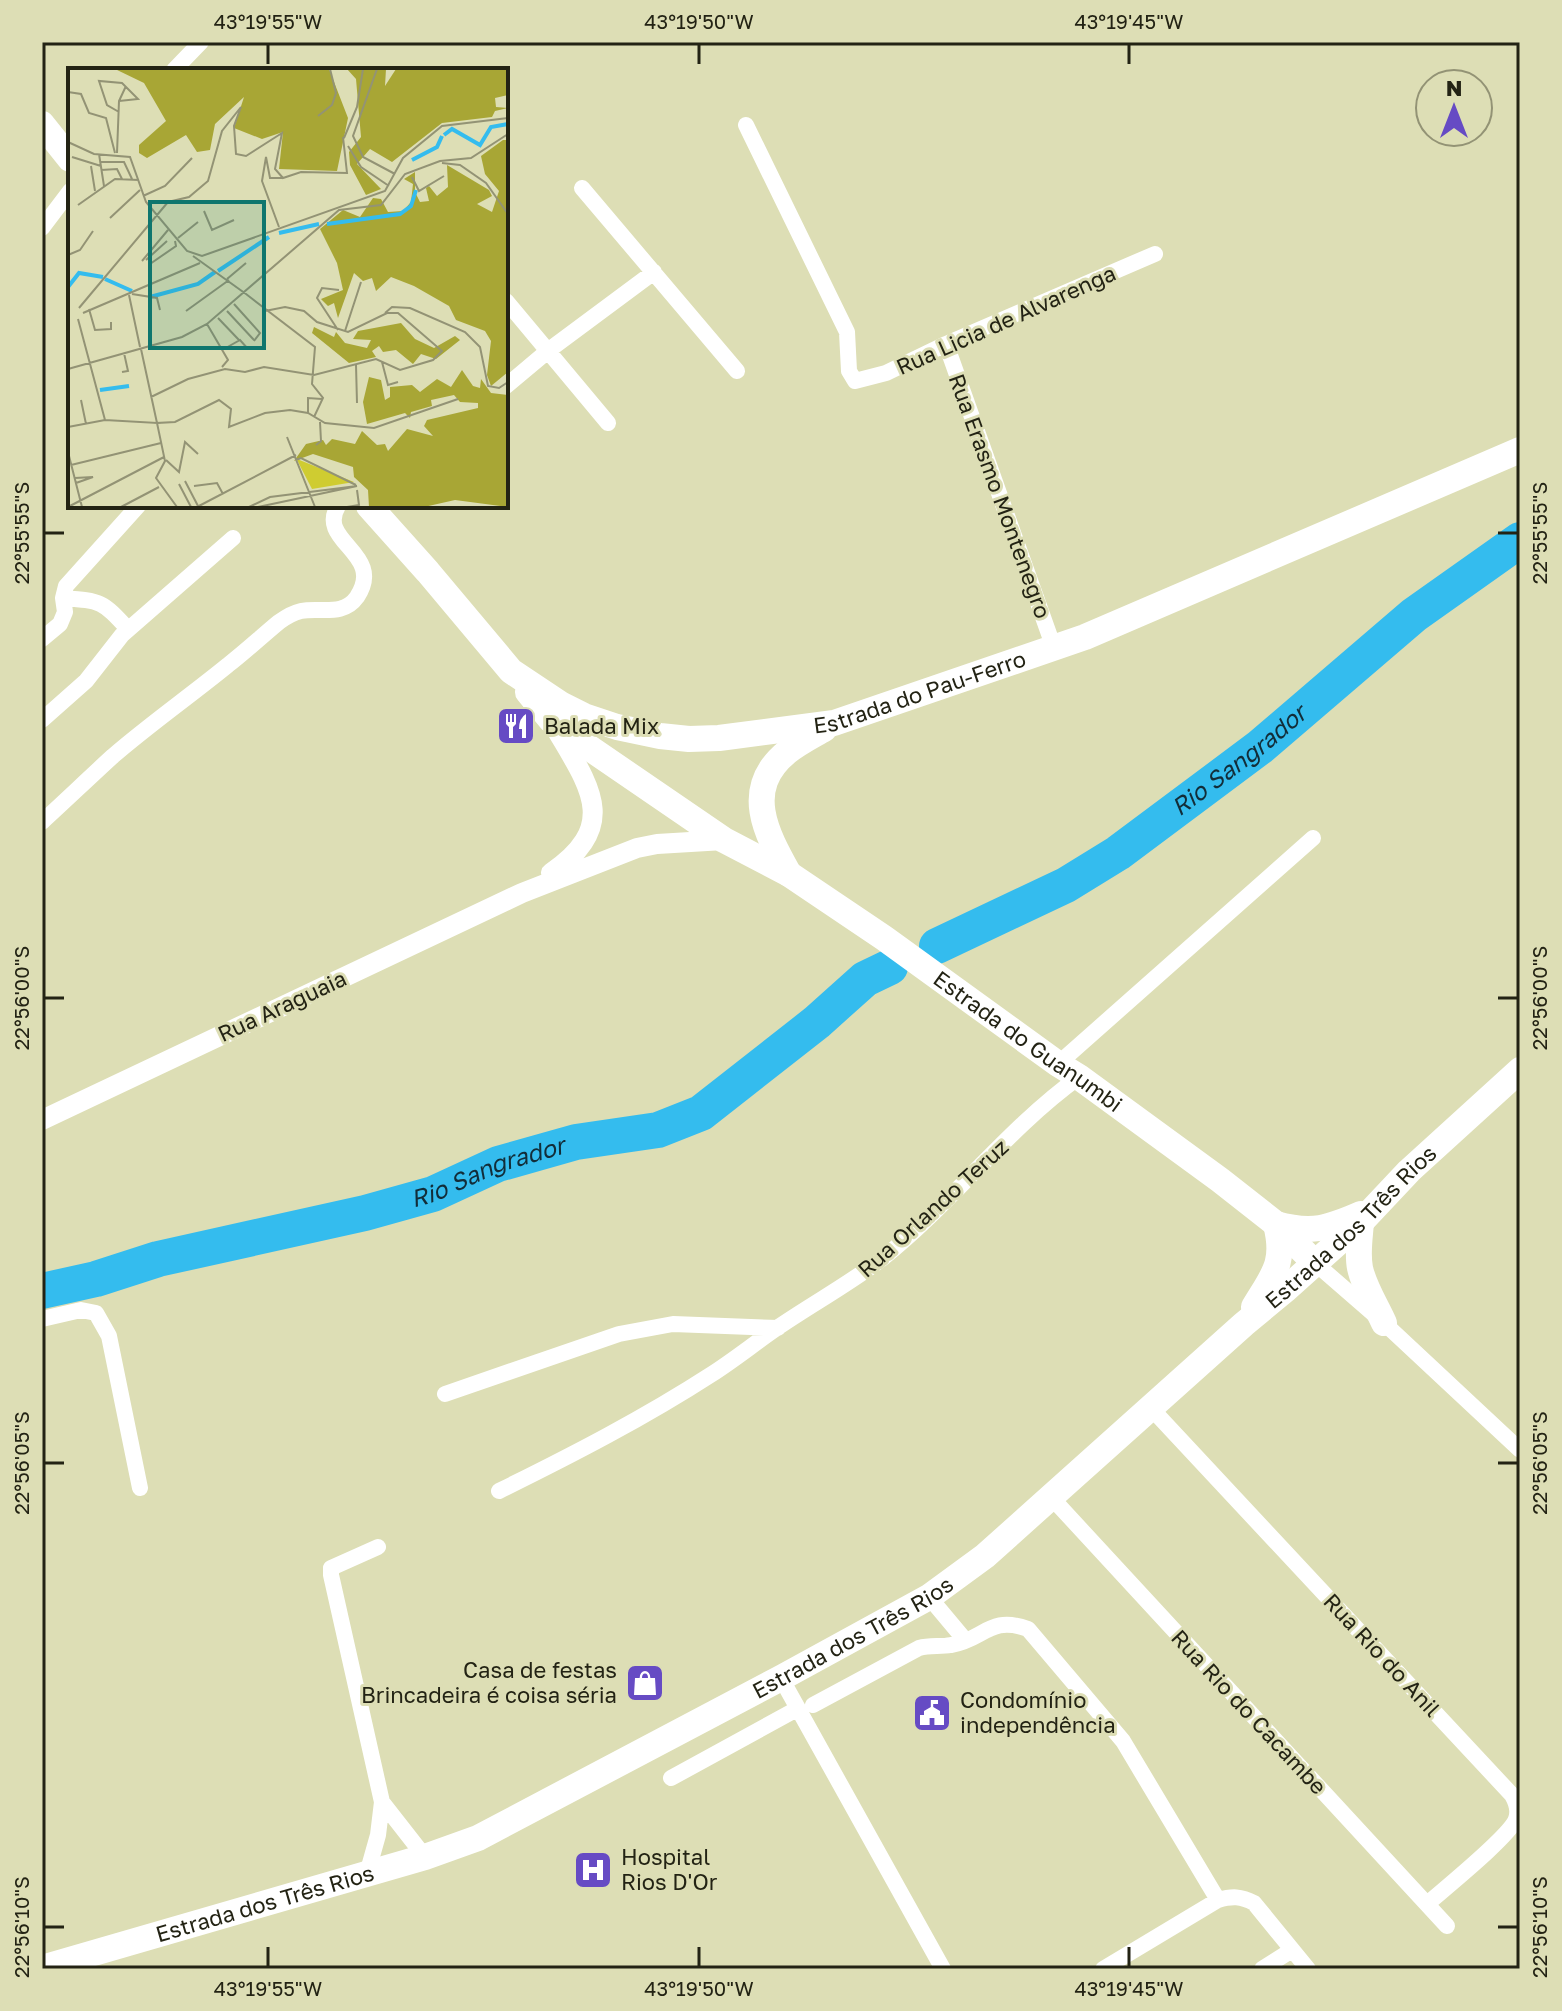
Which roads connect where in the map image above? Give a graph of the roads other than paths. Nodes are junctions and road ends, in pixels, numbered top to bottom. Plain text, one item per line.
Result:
1 (201, 42) edge
2 (176, 68) edge
3 (42, 124) edge
4 (746, 125) dead end
5 (68, 156) edge
6 (582, 188) dead end
7 (68, 194) edge
8 (42, 228) edge
9 (1155, 254) dead end
10 (654, 272) junction
11 (508, 303) edge
12 (946, 344) junction
13 (549, 350) junction
14 (737, 371) dead end
15 (508, 384) edge
16 (608, 423) dead end
17 (1520, 450) edge
18 (136, 508) edge
19 (337, 508) edge
20 (371, 508) edge
21 (233, 538) dead end
22 (63, 598) junction
23 (128, 629) junction
24 (42, 639) edge
25 (1054, 648) junction
26 (511, 671) junction
27 (42, 720) edge
28 (551, 720) junction
29 (834, 723) junction
30 (42, 822) edge
31 (1313, 838) dead end
32 (724, 840) junction
33 (789, 874) junction
34 (522, 893) junction
35 (1069, 1070) junction
36 (1520, 1070) edge
37 (42, 1120) edge
38 (1367, 1215) junction
39 (1276, 1224) junction
40 (1315, 1263) junction
41 (42, 1319) edge
42 (1384, 1323) junction
43 (1244, 1324) junction
44 (778, 1328) junction
45 (445, 1394) dead end
46 (1150, 1407) junction
47 (1520, 1450) edge
48 (140, 1488) dead end
49 (499, 1491) dead end
50 (1051, 1497) junction
51 (378, 1547) dead end
52 (929, 1597) junction
53 (965, 1640) junction
54 (781, 1678) junction
55 (805, 1707) junction
56 (671, 1778) dead end
57 (382, 1802) junction
58 (425, 1857) junction
59 (367, 1874) junction
60 (1218, 1900) junction
61 (1427, 1904) junction
62 (1447, 1926) dead end
63 (1292, 1950) junction
64 (42, 1968) edge
65 (943, 1969) edge
66 (1103, 1969) edge
67 (1262, 1969) edge
68 (1308, 1969) edge

1 - 2 street
3 - 5 main road
4 - 12 street, Rua Licia de Alvarenga
6 - 10 street
7 - 8 street
9 - 12 street, Rua Licia de Alvarenga
10 - 13 street
10 - 14 street
11 - 13 street
12 - 25 street, Rua Erasmo Montenegro
13 - 15 street
13 - 16 street
17 - 25 main road, Estrada do Pau-Ferro
18 - 22 street
19 - 30 street
20 - 26 main road, Estrada do Pau-Ferro
21 - 23 street
22 - 23 street
22 - 24 street
23 - 27 street
25 - 29 main road, Estrada do Pau-Ferro
26 - 28 main road, Estrada do Guanumbi
26 - 29 main road, Estrada do Pau-Ferro
28 - 32 main road, Estrada do Guanumbi
28 - 34 street, Rua Araguaia
29 - 33 main road
31 - 35 street, Rua Orlando Teruz
32 - 33 main road, Estrada do Guanumbi
32 - 34 street, Rua Araguaia
33 - 35 main road, Estrada do Guanumbi
34 - 37 street, Rua Araguaia
35 - 39 main road, Estrada do Guanumbi
35 - 44 street, Rua Orlando Teruz
36 - 38 main road, Estrada dos Três Rios
38 - 39 main road
38 - 40 main road, Estrada dos Três Rios
38 - 42 main road
39 - 40 main road, Estrada do Guanumbi
39 - 43 main road
40 - 42 street, Estrada do Guanumbi
40 - 43 main road, Estrada dos Três Rios
41 - 48 street
42 - 47 street, Estrada do Guanumbi
43 - 46 main road, Estrada dos Três Rios
44 - 45 street
44 - 49 street, Rua Orlando Teruz
46 - 50 main road, Estrada dos Três Rios
46 - 61 street, Rua Rio do Anil
50 - 52 main road, Estrada dos Três Rios
50 - 61 street, Rua Rio do Cacambe
51 - 57 street
52 - 53 street
52 - 54 main road, Estrada dos Três Rios
53 - 55 street
53 - 60 street
54 - 55 street
54 - 58 main road, Estrada dos Três Rios
55 - 56 street
55 - 65 street
57 - 58 street
57 - 59 street
58 - 59 main road, Estrada dos Três Rios
59 - 64 main road, Estrada dos Três Rios
60 - 63 street
60 - 66 street
61 - 62 street, Rua Rio do Cacambe
63 - 67 street
63 - 68 street

